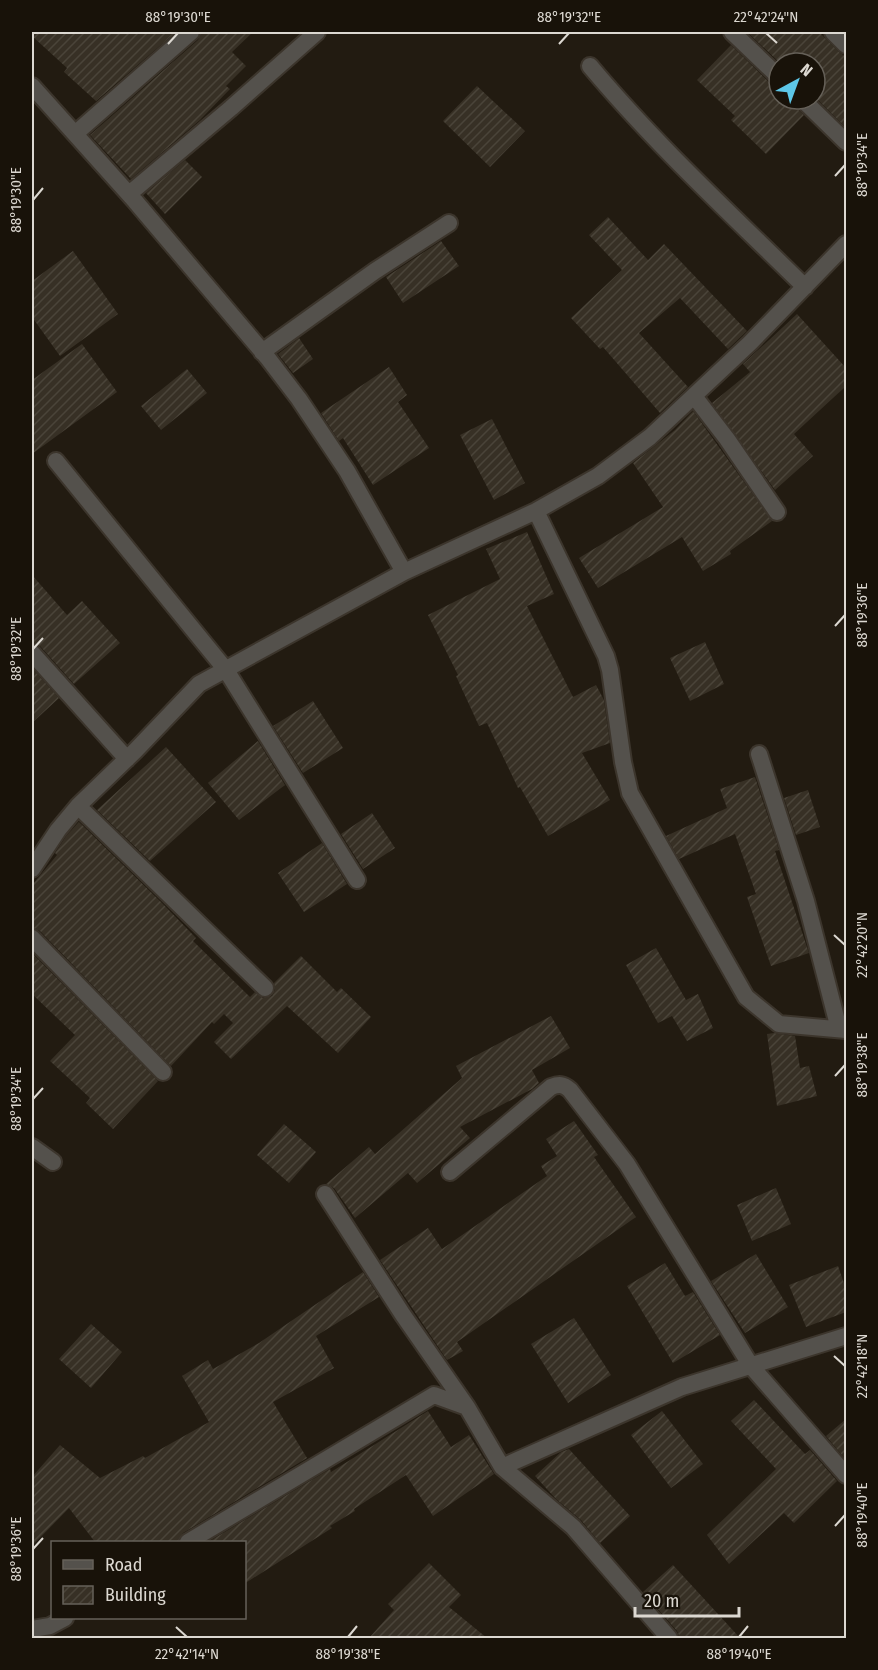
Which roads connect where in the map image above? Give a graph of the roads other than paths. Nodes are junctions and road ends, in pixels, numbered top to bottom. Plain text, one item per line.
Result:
1 (191, 32) edge
2 (317, 32) edge
3 (732, 32) edge
4 (834, 32) edge
5 (846, 45) edge
6 (590, 66) dead end
7 (767, 66) edge
8 (32, 86) edge
9 (814, 111) edge
10 (76, 133) junction
11 (846, 142) edge
12 (129, 194) junction
13 (449, 223) dead end
14 (846, 244) edge
15 (804, 287) junction
16 (262, 352) junction
17 (694, 396) junction
18 (56, 462) dead end
19 (536, 511) junction
20 (777, 512) dead end
21 (404, 572) junction
22 (32, 653) edge
23 (226, 670) junction
24 (759, 754) dead end
25 (127, 759) junction
26 (78, 806) junction
27 (32, 868) edge
28 (357, 879) dead end
29 (32, 938) edge
30 (265, 988) dead end
31 (843, 1030) edge
32 (162, 1072) dead end
33 (32, 1147) edge
34 (53, 1162) dead end
35 (450, 1172) dead end
36 (326, 1194) dead end
37 (846, 1336) edge
38 (751, 1366) junction
39 (467, 1407) junction
40 (502, 1467) junction
41 (846, 1475) edge
42 (190, 1541) edge
43 (58, 1627) edge
44 (32, 1629) edge
45 (669, 1638) edge

1 - 10 street
2 - 12 street
3 - 7 street
4 - 5 street
6 - 15 street
8 - 10 street
9 - 11 street
10 - 12 street
12 - 16 street
13 - 16 street
14 - 15 street
15 - 17 street
16 - 21 street
17 - 19 street
17 - 20 street
18 - 23 street
19 - 21 street
19 - 31 street
21 - 23 street
22 - 25 street
23 - 25 street
23 - 28 street
24 - 31 street
25 - 26 street
26 - 27 street
26 - 30 street
29 - 32 street
33 - 34 street
35 - 38 street
36 - 39 street
37 - 38 street
38 - 40 street
38 - 41 street
39 - 40 street
39 - 42 street
40 - 45 street
43 - 44 street

